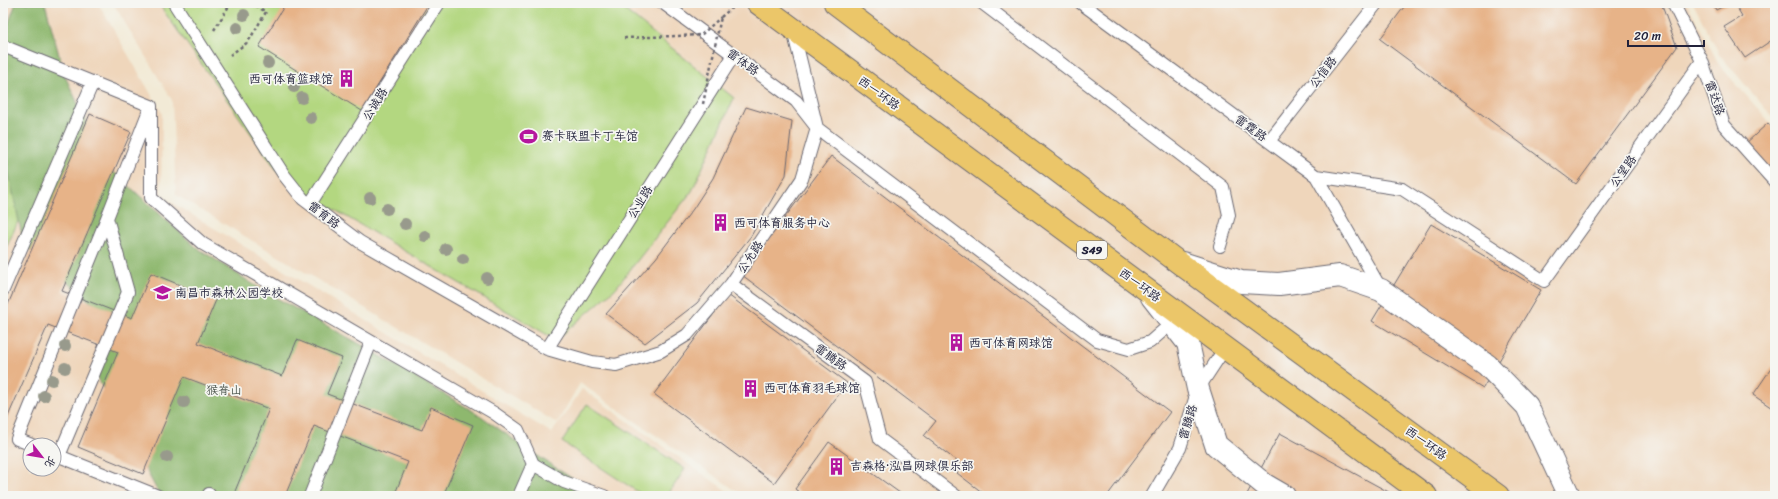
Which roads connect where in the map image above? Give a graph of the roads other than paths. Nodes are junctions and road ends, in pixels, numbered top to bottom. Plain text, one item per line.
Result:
1 (174, 3) edge
2 (439, 3) edge
3 (663, 3) edge
4 (758, 3) edge
5 (835, 3) edge
6 (982, 3) edge
7 (1081, 3) edge
8 (1377, 3) edge
9 (1673, 3) edge
10 (792, 29) junction
11 (3, 46) edge
12 (734, 55) junction
13 (1702, 61) junction
14 (93, 82) junction
15 (151, 106) junction
16 (817, 128) junction
17 (1269, 141) junction
18 (1316, 176) junction
19 (1775, 182) edge
20 (310, 204) junction
21 (107, 218) junction
22 (1220, 246) dead end
23 (1178, 262) junction
24 (731, 284) junction
25 (3, 290) edge
26 (1146, 290) junction
27 (1381, 290) junction
28 (1166, 328) dead end
29 (371, 342) junction
30 (1225, 348) junction
31 (547, 349) junction
32 (1198, 389) junction
33 (22, 441) edge
34 (62, 444) edge
35 (62, 457) edge
36 (533, 464) junction
37 (158, 496) edge
38 (310, 496) edge
39 (519, 496) edge
40 (604, 496) edge
41 (956, 496) edge
42 (1152, 496) edge
43 (1284, 496) edge
44 (1426, 496) edge
45 (1498, 496) edge
46 (1569, 496) edge

1 - 20 lane, 雷育路
2 - 20 lane, 公诚路
3 - 12 lane, 雷体路
4 - 10 highway, 西一环路 / S49
5 - 23 highway, 西一环路
6 - 22 lane
7 - 17 lane, 雷霆路
8 - 17 lane, 公信路
9 - 13 lane, 雷达路
10 - 16 lane
10 - 26 highway, 西一环路 / S49
11 - 14 lane
12 - 16 lane, 雷体路
12 - 31 lane, 公业路
13 - 18 lane, 公望路
13 - 19 lane, 雷达路
14 - 15 lane
14 - 25 lane
15 - 21 lane
15 - 29 lane
16 - 24 lane, 公允路
16 - 28 lane, 雷体路
17 - 18 lane, 雷霆路
18 - 27 lane, 雷霆路
20 - 31 lane, 雷育路
21 - 33 lane
21 - 34 lane
23 - 27 street
23 - 45 highway, 西一环路
24 - 31 lane, 公允路
24 - 41 lane, 雷腾路
26 - 30 highway, 西一环路 / S49
26 - 32 street
27 - 46 street
29 - 36 lane
29 - 38 lane
30 - 32 lane, 雷腾路
30 - 44 highway, 西一环路 / S49
32 - 42 lane, 雷腾路
32 - 43 street
35 - 37 lane
36 - 39 lane
36 - 40 lane

